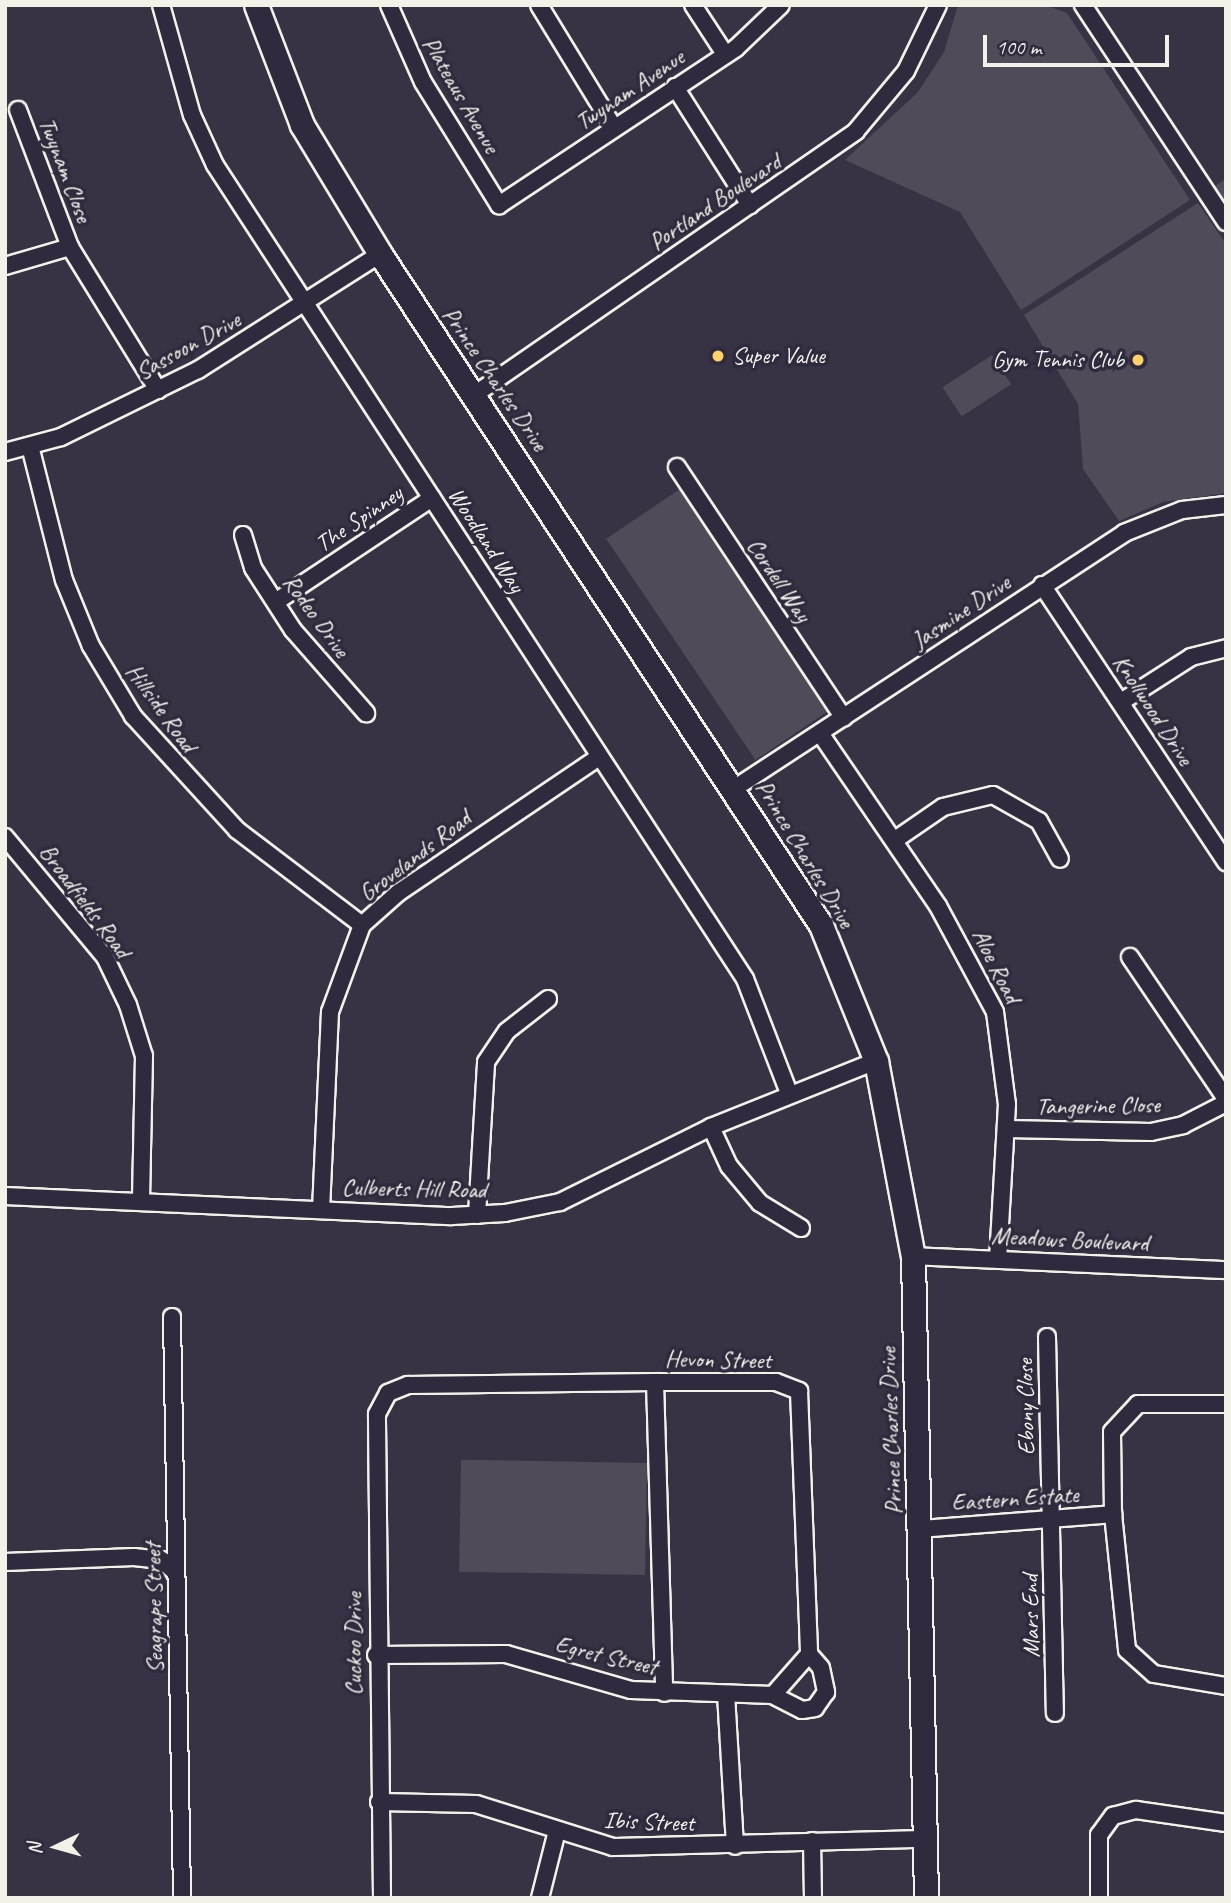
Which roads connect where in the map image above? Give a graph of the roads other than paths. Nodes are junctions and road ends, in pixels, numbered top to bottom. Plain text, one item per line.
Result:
1 (161, 5) edge
2 (256, 5) edge
3 (389, 5) edge
4 (538, 5) edge
5 (693, 5) edge
6 (781, 5) edge
7 (937, 5) edge
8 (1091, 8) edge
9 (725, 54) junction
10 (675, 87) junction
11 (18, 110) dead end
12 (614, 128) junction
13 (499, 205) joint
14 (750, 205) junction
15 (1226, 222) edge
16 (70, 247) junction
17 (380, 254) junction
18 (5, 266) edge
19 (302, 306) junction
20 (158, 390) junction
21 (474, 395) junction
22 (30, 446) junction
23 (5, 452) edge
24 (677, 467) dead end
25 (432, 498) junction
26 (1226, 505) edge
27 (243, 535) dead end
28 (1042, 585) junction
29 (277, 601) junction
30 (1226, 648) edge
31 (1121, 702) junction
32 (366, 713) dead end
33 (844, 718) junction
34 (820, 733) junction
35 (599, 757) junction
36 (735, 788) junction
37 (5, 837) edge
38 (895, 840) junction
39 (1060, 859) dead end
40 (1226, 862) edge
41 (362, 925) junction
42 (1129, 957) dead end
43 (548, 999) dead end
44 (876, 1062) junction
45 (789, 1093) junction
46 (1226, 1101) edge
47 (711, 1127) junction
48 (1007, 1129) junction
49 (5, 1196) edge
50 (141, 1202) junction
51 (321, 1210) junction
52 (477, 1215) junction
53 (801, 1228) dead end
54 (913, 1256) junction
55 (999, 1260) junction
56 (1226, 1270) edge
57 (172, 1317) dead end
58 (1046, 1337) dead end
59 (655, 1382) junction
60 (388, 1393) joint
61 (1226, 1404) edge
62 (1113, 1514) junction
63 (1051, 1518) junction
64 (920, 1528) junction
65 (5, 1562) edge
66 (176, 1573) junction
67 (809, 1654) junction
68 (376, 1655) junction
69 (1226, 1686) edge
70 (664, 1693) junction
71 (726, 1694) junction
72 (773, 1695) junction
73 (1055, 1713) dead end
74 (379, 1801) junction
75 (1226, 1823) edge
76 (557, 1831) junction
77 (925, 1839) junction
78 (812, 1841) junction
79 (735, 1846) junction
80 (182, 1898) edge
81 (382, 1898) edge
82 (540, 1898) edge
83 (813, 1898) edge
84 (926, 1898) edge
85 (1099, 1898) edge

1 - 19 street, Woodland Way
2 - 17 highway, Prince Charles Drive
3 - 13 street, Plateaus Avenue
4 - 12 street
5 - 9 street
6 - 9 street, Twynam Avenue
7 - 14 street, Portland Boulevard
8 - 15 street
9 - 10 street, Twynam Avenue
10 - 12 street, Twynam Avenue
10 - 14 street
11 - 16 street, Twynam Close
12 - 13 street, Twynam Avenue
14 - 21 street, Portland Boulevard
16 - 18 street, Twynam Close
16 - 20 street, Twynam Close
17 - 19 street, Sassoon Drive
17 - 21 highway, Prince Charles Drive
19 - 20 street, Sassoon Drive
19 - 25 street, Woodland Way
20 - 22 street, Sassoon Drive
21 - 36 highway, Prince Charles Drive
22 - 23 street, Sassoon Drive
22 - 41 street, Hillside Road
24 - 33 street, Cordell Way
25 - 29 street, The Spinney
25 - 35 street, Woodland Way
26 - 28 street, Jasmine Drive
27 - 29 street, Rodeo Drive
28 - 31 street, Knollwood Drive
28 - 33 street, Jasmine Drive
29 - 32 street, Rodeo Drive
30 - 31 street
31 - 40 street, Knollwood Drive
33 - 34 street, Jasmine Drive
34 - 36 street, Jasmine Drive
34 - 38 street, Aloe Road
35 - 41 street, Grovelands Road
35 - 45 street, Woodland Way
36 - 44 highway, Prince Charles Drive
37 - 50 street, Broadfields Road
38 - 39 street
38 - 48 street, Aloe Road
41 - 51 street, Grovelands Road
42 - 46 street
43 - 52 street
44 - 45 street, Culberts Hill Road
44 - 54 highway, Prince Charles Drive
45 - 47 street, Culberts Hill Road
46 - 48 street, Tangerine Close
47 - 52 street, Culberts Hill Road
47 - 53 street
48 - 55 street, Aloe Road
49 - 50 street, Culberts Hill Road
50 - 51 street, Culberts Hill Road
51 - 52 street, Culberts Hill Road
54 - 55 street, Meadows Boulevard
54 - 64 highway, Prince Charles Drive
55 - 56 street, Meadows Boulevard
57 - 66 street, Seagrape Street
58 - 63 street, Ebony Close
59 - 60 street, Hevon Street
59 - 67 street, Hevon Street
59 - 70 street
60 - 68 street, Cuckoo Drive
61 - 62 street
62 - 63 street, Eastern Estate
62 - 69 street
63 - 64 street, Eastern Estate
63 - 73 street, Mars End
64 - 77 highway, Prince Charles Drive
65 - 66 street
66 - 80 street, Seagrape Street
67 - 72 street
67 - 72 street, Hevon Street
68 - 70 street, Egret Street
68 - 74 street, Cuckoo Drive
70 - 71 street, Egret Street
71 - 72 street, Egret Street
71 - 79 street
74 - 76 street, Ibis Street
74 - 81 street, Cuckoo Drive
75 - 85 street
76 - 79 street, Ibis Street
76 - 82 street
77 - 78 street, Ibis Street
77 - 84 highway, Prince Charles Drive
78 - 79 street, Ibis Street
78 - 83 street

